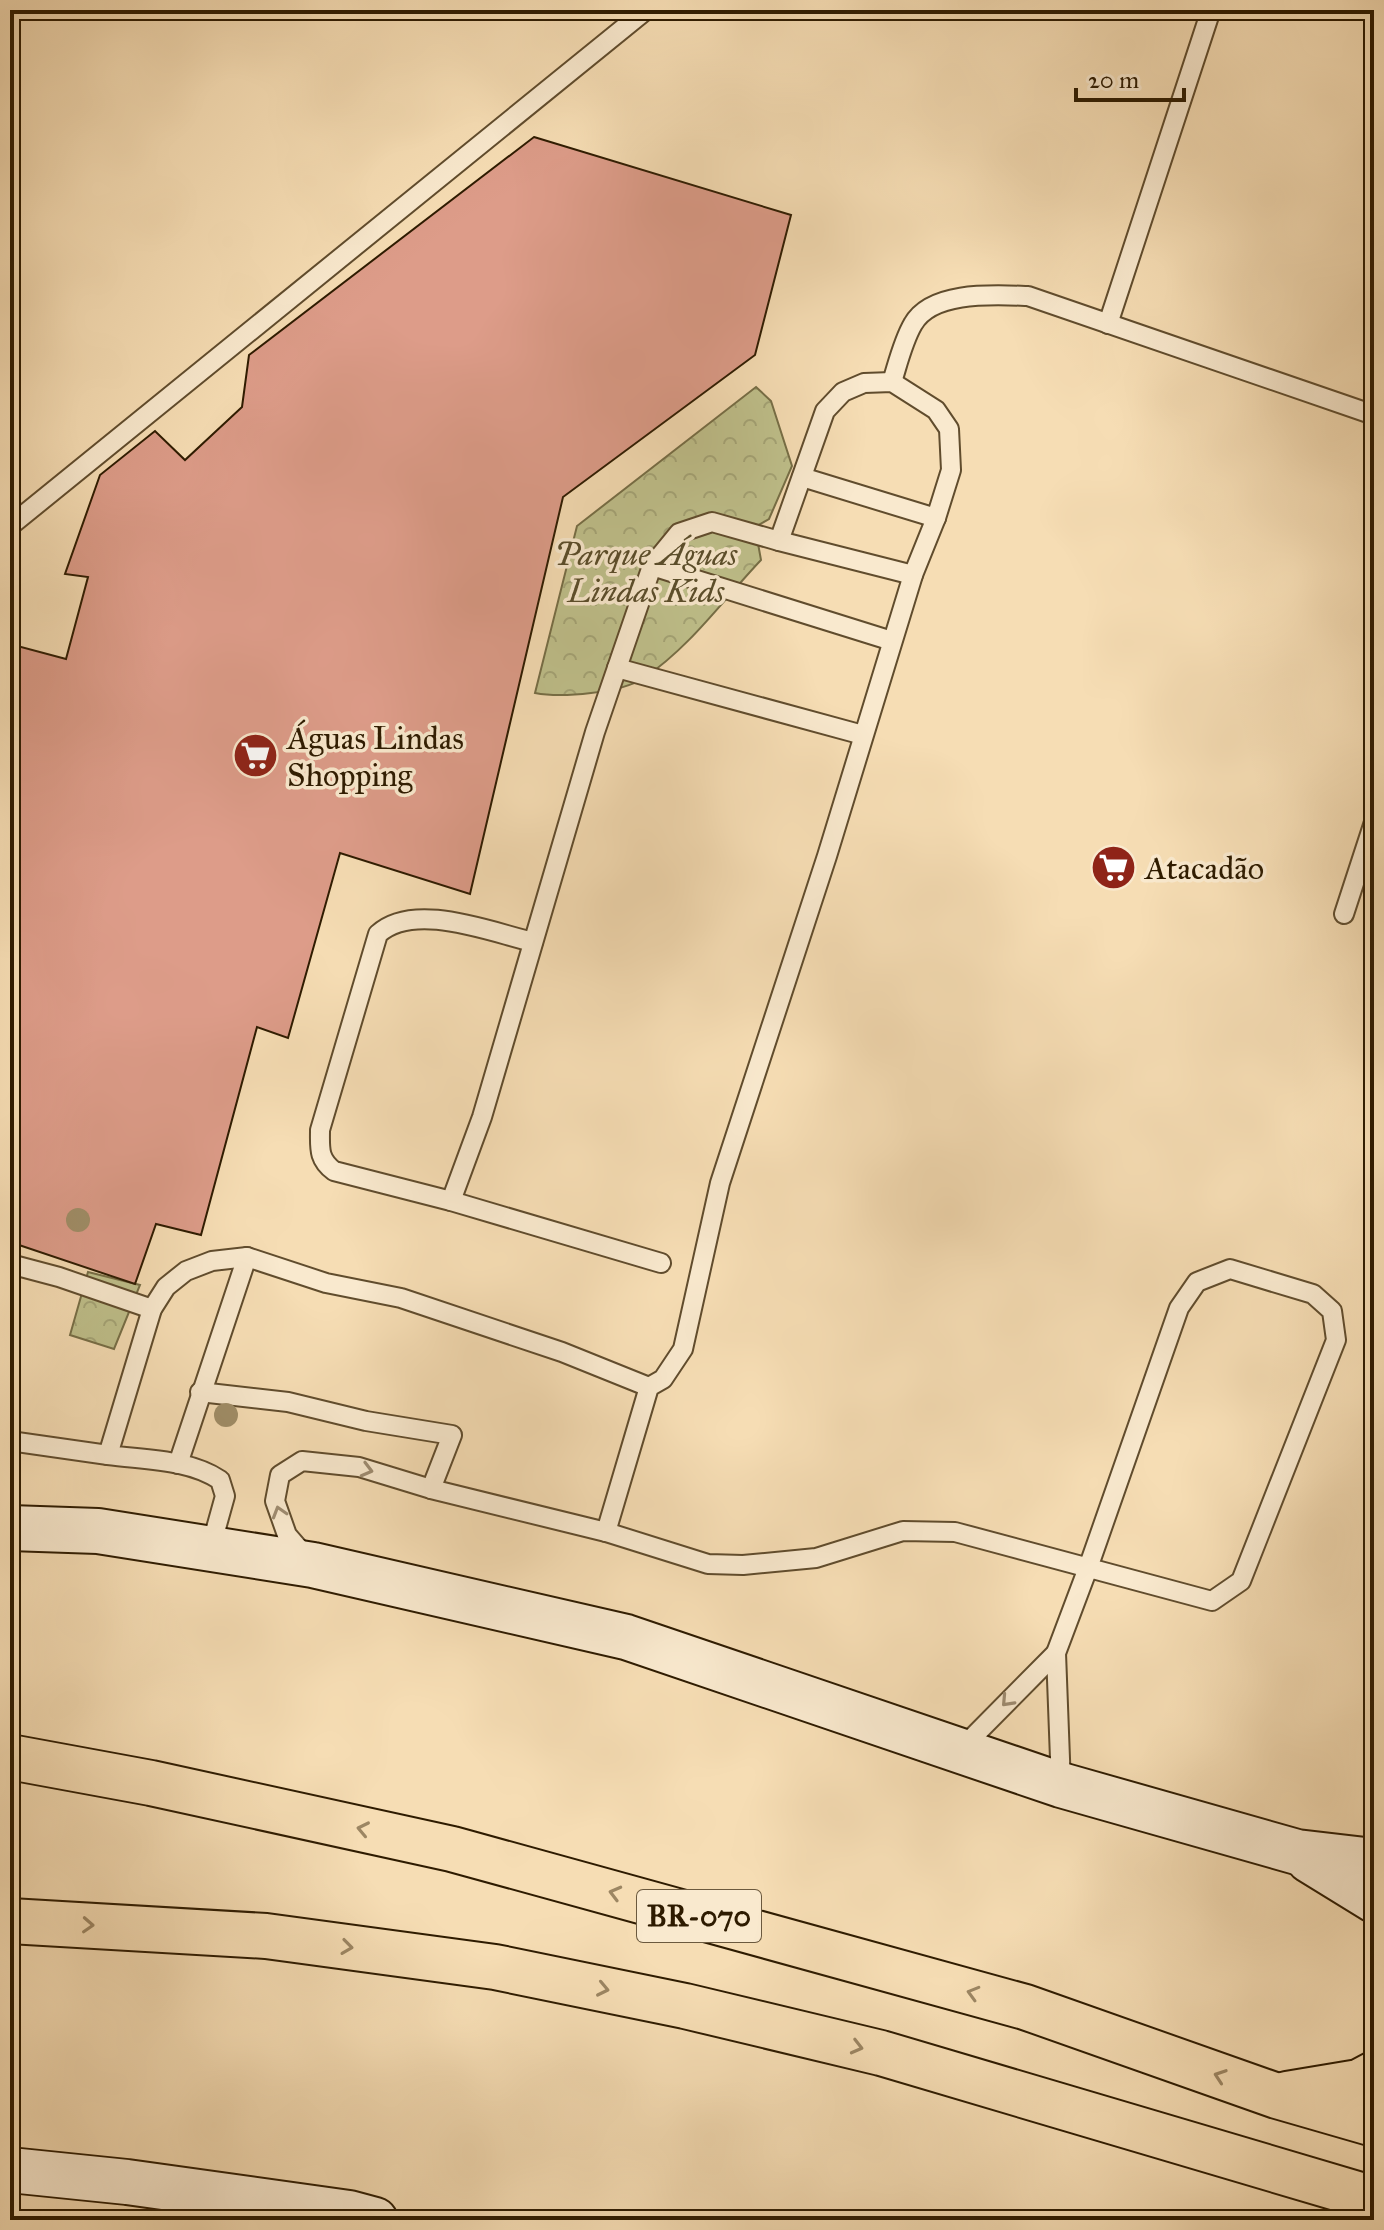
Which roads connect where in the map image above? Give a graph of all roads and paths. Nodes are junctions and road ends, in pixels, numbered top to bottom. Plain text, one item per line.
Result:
1 (646, 10) edge
2 (1211, 10) edge
3 (1108, 324) junction
4 (892, 382) junction
5 (1374, 415) edge
6 (802, 477) junction
7 (936, 518) junction
8 (10, 526) edge
9 (779, 541) junction
10 (652, 566) junction
11 (913, 575) junction
12 (892, 641) junction
13 (617, 668) junction
14 (863, 735) junction
15 (1374, 822) edge
16 (1344, 914) dead end
17 (533, 942) junction
18 (451, 1201) junction
19 (247, 1257) junction
20 (661, 1263) dead end
21 (10, 1264) edge
22 (152, 1309) junction
23 (649, 1387) junction
24 (200, 1392) junction
25 (10, 1441) edge
26 (108, 1455) junction
27 (178, 1464) junction
28 (431, 1489) junction
29 (10, 1528) edge
30 (606, 1532) junction
31 (210, 1550) junction
32 (313, 1565) junction
33 (1088, 1568) junction
34 (1056, 1653) junction
35 (960, 1750) junction
36 (10, 1757) edge
37 (1061, 1785) junction
38 (1297, 1852) junction
39 (1374, 1861) edge
40 (1374, 1900) edge
41 (10, 1921) edge
42 (1374, 2074) edge
43 (1277, 2096) junction
44 (1374, 2124) edge
45 (10, 2170) edge
46 (1361, 2203) edge
47 (375, 2220) edge

1 - 8 lane
2 - 3 lane
3 - 4 lane
3 - 5 lane
4 - 6 lane
4 - 7 lane
6 - 7 lane
6 - 9 lane
7 - 11 lane
9 - 10 lane
9 - 11 lane
10 - 12 lane
10 - 13 lane
11 - 12 lane
12 - 14 lane
13 - 14 lane
13 - 17 lane
14 - 23 lane
15 - 16 lane
17 - 18 lane
17 - 18 lane
18 - 20 lane
19 - 22 lane
19 - 23 lane
19 - 24 lane
21 - 22 lane
22 - 26 lane
23 - 30 lane
24 - 27 lane
24 - 28 lane
25 - 26 lane
26 - 27 lane
27 - 31 lane
28 - 30 lane
32 -> 28 lane
29 - 31 main road
30 - 33 lane
31 - 32 main road
32 - 35 main road
33 - 33 lane
33 - 34 lane
34 -> 35 lane
34 - 37 lane
35 - 37 main road
43 -> 36 highway, BR-070
37 - 38 main road
38 - 39 main road
38 - 40 main road
41 -> 46 highway
42 - 43 highway
43 - 44 highway, BR-070
45 - 47 main road

